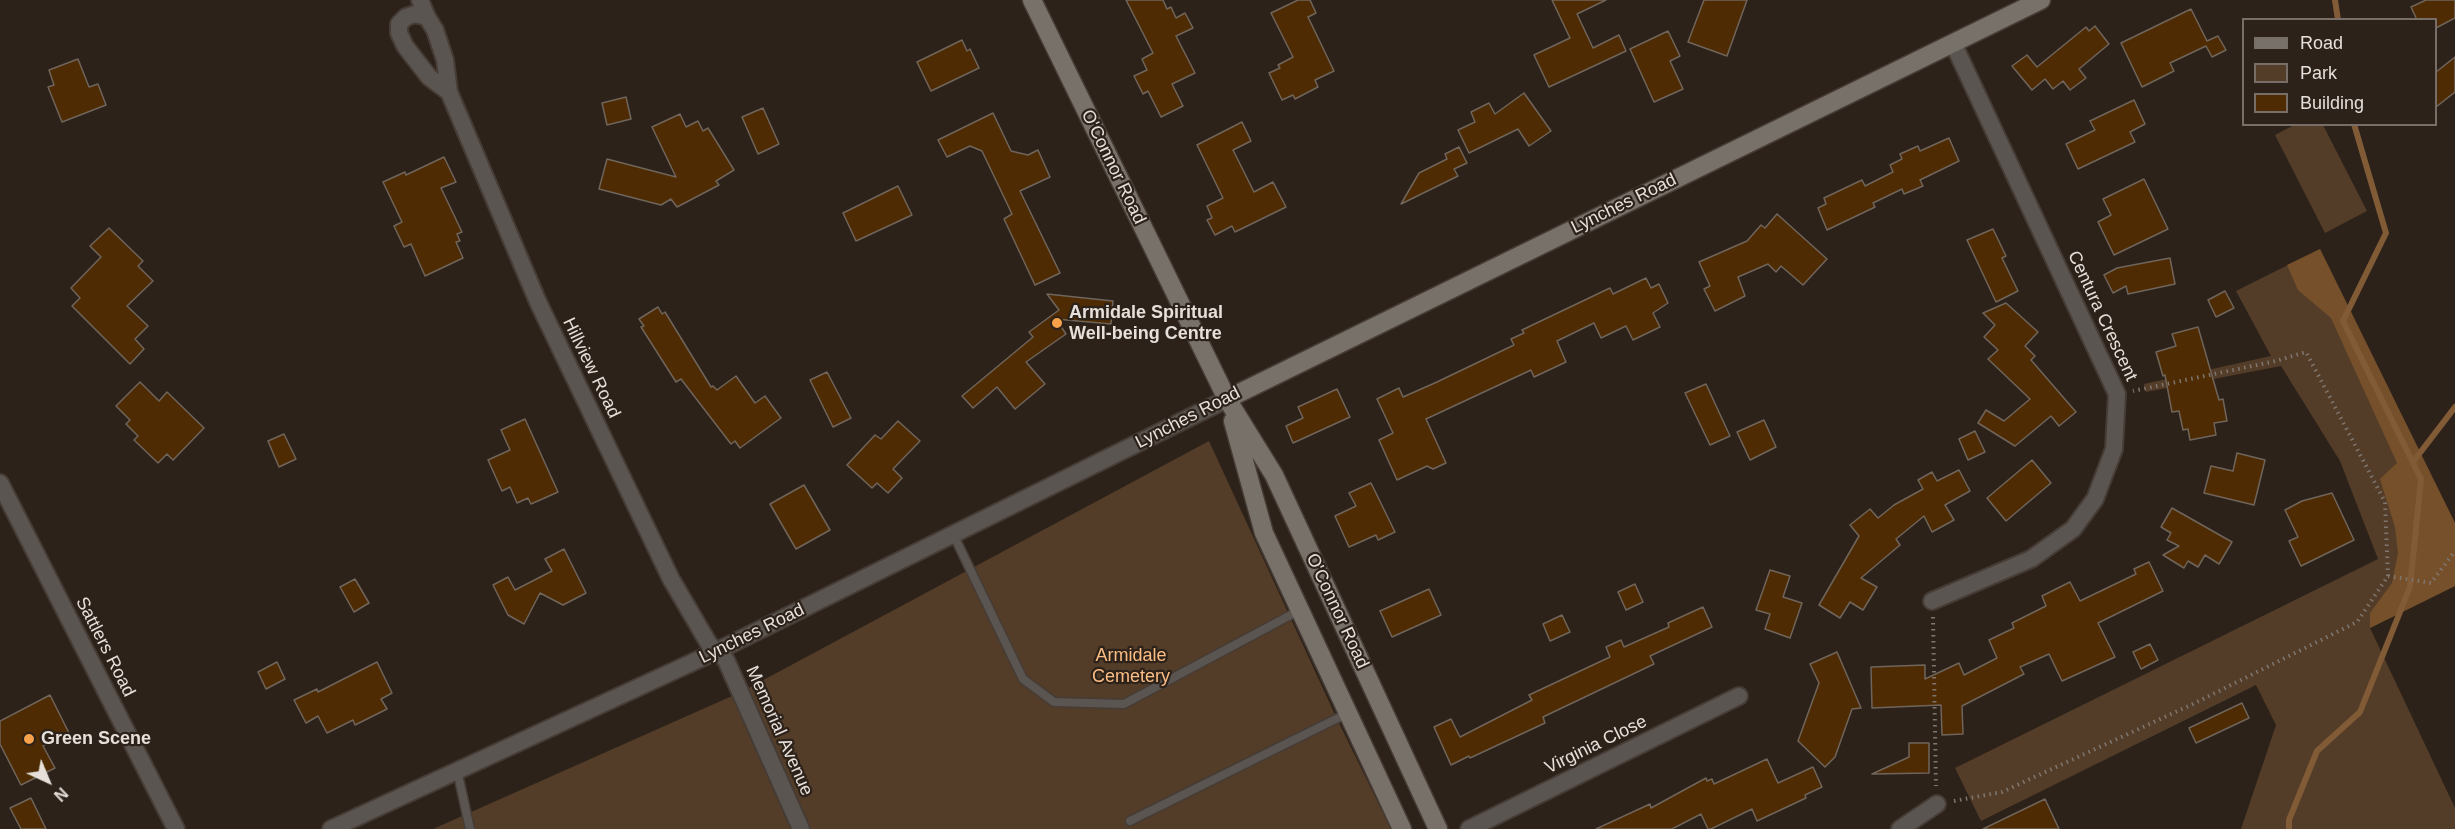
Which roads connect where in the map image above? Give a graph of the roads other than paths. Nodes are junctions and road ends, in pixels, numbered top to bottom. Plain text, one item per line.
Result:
1 (420, 0) edge
2 (1032, 0) edge
3 (2041, 0) edge
4 (427, 16) junction
5 (1953, 43) junction
6 (449, 92) junction
7 (1227, 399) junction
8 (0, 483) edge
9 (954, 536) junction
10 (1932, 601) dead end
11 (1300, 610) junction
12 (717, 651) junction
13 (1739, 696) dead end
14 (1348, 713) junction
15 (457, 770) junction
16 (1937, 795) road end
17 (1130, 821) dead end
18 (176, 829) edge
19 (331, 829) edge
20 (470, 829) edge
21 (801, 829) edge
22 (1402, 829) edge
23 (1438, 829) edge
24 (1469, 829) edge
25 (1900, 829) edge

1 - 4 street, Hillview Road
2 - 7 street, O'Connor Road
3 - 5 street, Lynches Road
4 - 6 street, Hillview Road
4 - 6 street, Hillview Road
5 - 7 street, Lynches Road
5 - 10 street, Centura Crescent
6 - 12 street, Hillview Road
7 - 9 street, Lynches Road
7 - 11 street, O'Connor Road
7 - 23 street, O'Connor Road
8 - 18 street, Sattlers Road
9 - 11 lane
9 - 12 street, Lynches Road
11 - 14 street, O'Connor Road
12 - 15 street, Lynches Road
12 - 21 street, Memorial Avenue
13 - 24 street, Virginia Close
14 - 17 lane
14 - 22 street, O'Connor Road
15 - 19 street, Lynches Road
15 - 20 lane
16 - 25 street

